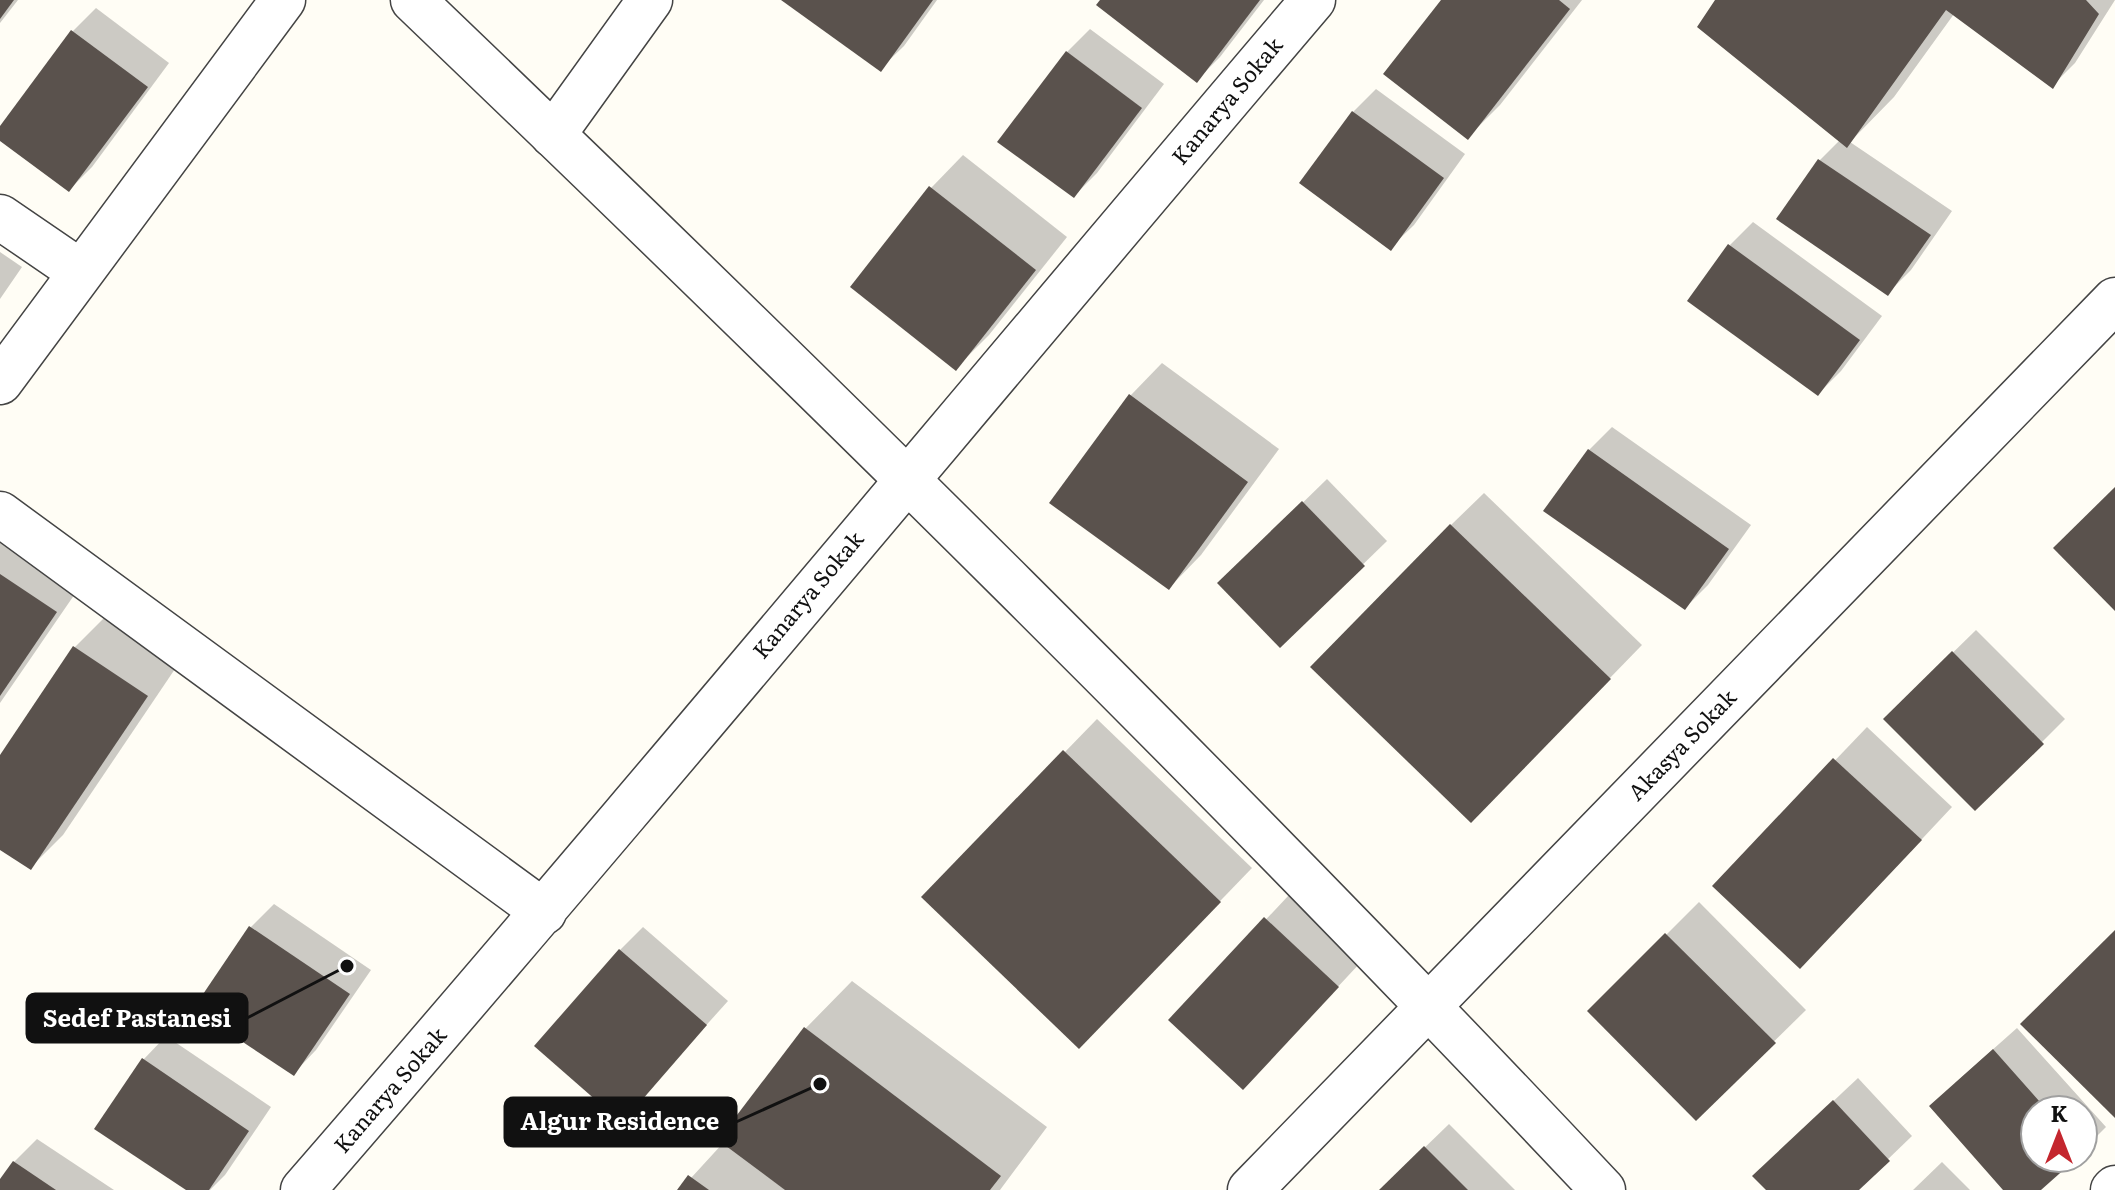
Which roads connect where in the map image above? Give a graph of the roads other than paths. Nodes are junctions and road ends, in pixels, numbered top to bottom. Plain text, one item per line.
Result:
1 (283, 0) edge
2 (413, 0) edge
3 (650, 0) edge
4 (1313, 0) edge
5 (553, 135) junction
6 (0, 217) edge
7 (79, 271) junction
8 (2115, 300) edge
9 (0, 382) edge
10 (904, 480) junction
11 (0, 514) edge
12 (544, 912) junction
13 (1429, 1004) junction
14 (303, 1190) edge
15 (1250, 1190) edge
16 (1603, 1190) edge

1 - 7 street
2 - 5 street
3 - 5 street
4 - 10 street, Kanarya Sokak
5 - 10 street
6 - 7 street
7 - 9 street
8 - 13 street, Akasya Sokak
10 - 12 street, Kanarya Sokak
10 - 13 street
11 - 12 street
12 - 14 street, Kanarya Sokak
13 - 15 street, Akasya Sokak
13 - 16 street

